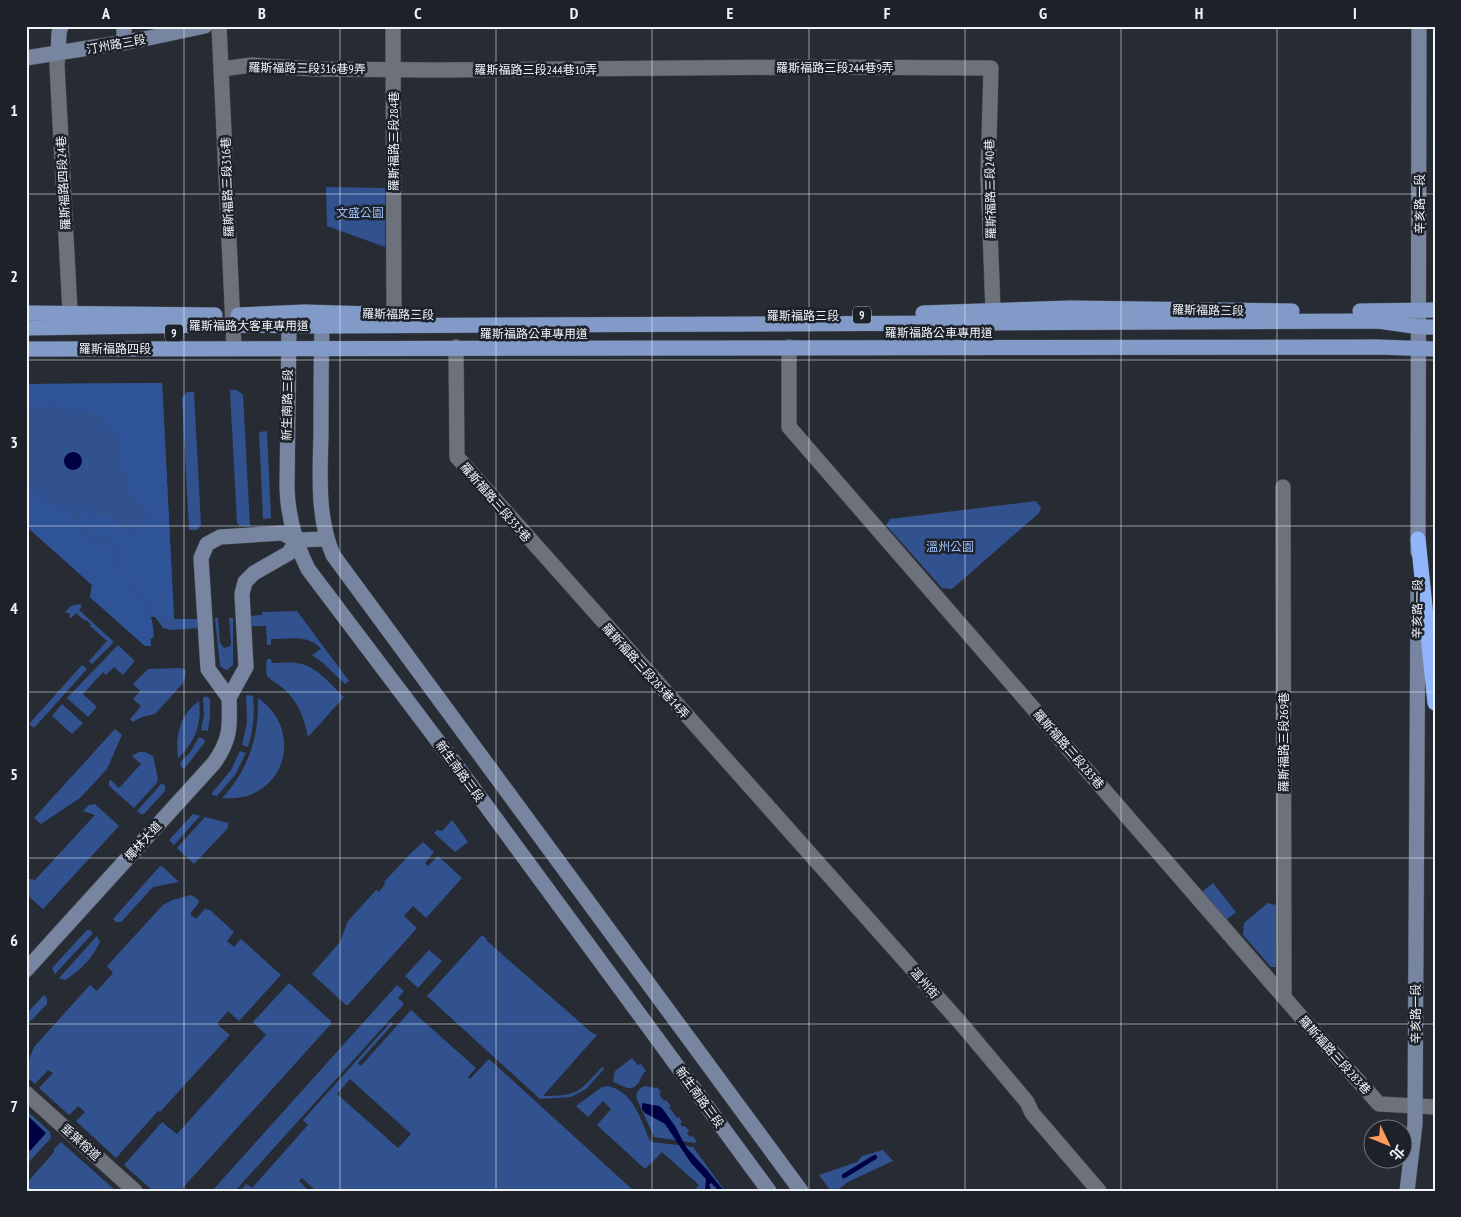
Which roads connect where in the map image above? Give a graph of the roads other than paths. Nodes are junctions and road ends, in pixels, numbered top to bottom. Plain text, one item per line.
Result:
1 (61, 26) edge
2 (124, 26) edge
3 (205, 26) edge
4 (219, 26) edge
5 (393, 26) edge
6 (1419, 26) edge
7 (143, 33) edge
8 (124, 42) junction
9 (58, 53) junction
10 (26, 58) edge
11 (679, 68) joint
12 (991, 68) joint
13 (222, 69) junction
14 (393, 69) junction
15 (993, 310) junction
16 (1427, 310) edge
17 (70, 312) junction
18 (304, 312) junction
19 (26, 313) edge
20 (394, 315) junction
21 (26, 328) edge
22 (233, 332) junction
23 (26, 334) edge
24 (288, 335) junction
25 (322, 335) junction
26 (1427, 337) edge
27 (26, 341) edge
28 (456, 347) junction
29 (789, 347) junction
30 (26, 349) edge
31 (1283, 487) dead end
32 (326, 539) junction
33 (1418, 539) junction
34 (296, 540) junction
35 (549, 561) joint
36 (229, 698) junction
37 (1435, 703) edge
38 (743, 779) joint
39 (26, 970) edge
40 (1284, 997) junction
41 (26, 1093) edge
42 (1415, 1106) junction
43 (1435, 1107) edge
44 (135, 1191) edge
45 (768, 1191) edge
46 (801, 1191) edge
47 (1099, 1191) edge
48 (1407, 1191) edge

1 - 9 main road
2 - 8 main road
3 - 7 main road, 汀州路三段
4 - 13 street, 羅斯福路三段316巷
5 - 14 street, 羅斯福路三段284巷
6 - 16 main road, 辛亥路一段
7 - 8 main road, 汀州路三段
8 - 9 main road, 汀州路三段
9 - 10 main road, 汀州路三段
9 - 17 street, 羅斯福路四段24巷
11 - 12 street, 羅斯福路三段244巷9弄
11 - 14 street, 羅斯福路三段244巷10弄
12 - 15 street, 羅斯福路三段240巷
13 - 14 street, 羅斯福路三段316巷9弄
13 - 22 street, 羅斯福路三段316巷
14 - 20 street, 羅斯福路三段284巷
15 - 16 main road, 羅斯福路三段 / 9
15 - 20 main road, 羅斯福路三段 / 9
16 - 26 main road, 辛亥路一段
17 - 19 main road, 9
17 - 22 main road, 9
18 - 20 main road, 羅斯福路三段 / 9
18 - 22 main road, 羅斯福路三段 / 9
18 - 24 main road
18 - 25 main road
21 - 22 main road, 羅斯福路大客車專用道 / 9
22 - 23 main road, 羅斯福路大客車專用道 / 9
22 - 24 main road, 羅斯福路大客車專用道 / 9
22 - 24 main road, 羅斯福路大客車專用道 / 9
22 - 27 main road, 羅斯福路大客車專用道 / 9
22 - 30 main road, 羅斯福路四段 / 9
24 - 25 main road, 9
24 - 25 main road, 羅斯福路大客車專用道 / 9
24 - 34 main road, 新生南路三段
25 - 26 main road, 羅斯福路公車專用道 / 9
25 - 28 main road, 9
25 - 32 main road, 新生南路三段
26 - 29 main road, 9
26 - 33 main road, 辛亥路一段
28 - 29 main road, 9
28 - 35 street, 羅斯福路三段333巷
29 - 40 street, 羅斯福路三段283巷
31 - 40 street, 羅斯福路三段269巷
32 - 34 main road
32 - 46 main road, 新生南路三段
33 - 37 highway
33 - 42 main road, 辛亥路一段
34 - 36 main road
34 - 36 main road
34 - 45 main road, 新生南路三段
35 - 38 street, 羅斯福路三段283巷14弄
36 - 39 main road, 椰林大道
38 - 47 street, 溫州街
40 - 42 street, 羅斯福路三段283巷
41 - 44 street, 垂葉榕道
42 - 43 street, 羅斯福路三段283巷
42 - 48 main road, 辛亥路一段

